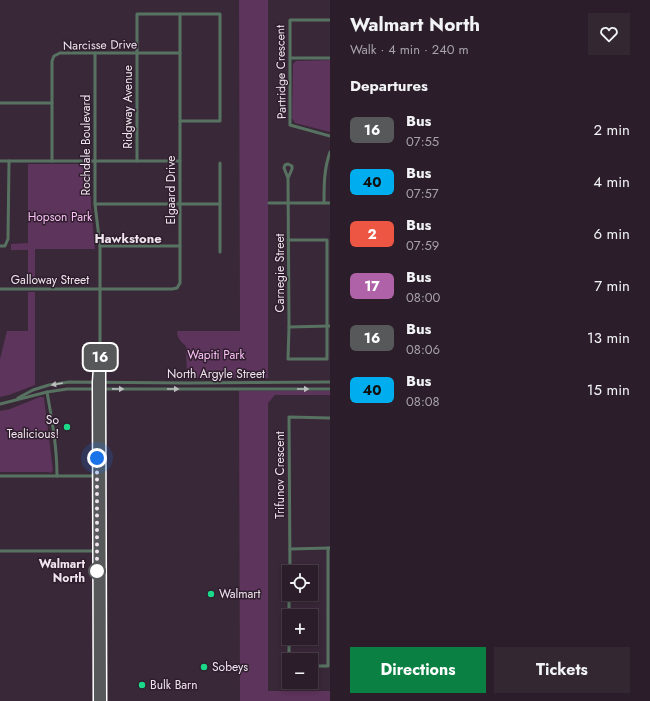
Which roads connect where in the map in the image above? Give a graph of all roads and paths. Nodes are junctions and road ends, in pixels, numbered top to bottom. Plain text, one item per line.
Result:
1 (180, 14) junction
2 (330, 20) edge
3 (95, 53) junction
4 (137, 53) junction
5 (180, 54) junction
6 (290, 58) junction
7 (330, 58) edge
8 (52, 103) junction
9 (0, 104) edge
10 (180, 121) junction
11 (330, 136) edge
12 (330, 152) edge
13 (9, 161) junction
14 (95, 161) junction
15 (137, 161) junction
16 (180, 161) junction
17 (0, 162) edge
18 (52, 162) junction
19 (220, 162) dead end
20 (288, 178) dead end
21 (288, 202) junction
22 (269, 203) dead end
23 (324, 203) junction
24 (330, 203) edge
25 (95, 204) junction
26 (180, 204) junction
27 (220, 204) junction
28 (288, 240) junction
29 (0, 246) edge
30 (100, 246) junction
31 (180, 246) junction
32 (220, 252) dead end
33 (0, 289) edge
34 (100, 289) junction
35 (328, 326) edge
36 (289, 327) junction
37 (100, 357) junction
38 (96, 382) junction
39 (102, 382) junction
40 (330, 382) edge
41 (46, 386) junction
42 (97, 388) junction
43 (102, 388) junction
44 (330, 389) edge
45 (47, 392) junction
46 (15, 400) junction
47 (0, 404) edge
48 (330, 418) edge
49 (0, 476) edge
50 (57, 476) junction
51 (96, 476) junction
52 (103, 476) junction
53 (290, 548) junction
54 (329, 548) edge
55 (0, 551) edge
56 (97, 552) junction
57 (103, 552) junction
58 (290, 565) edge
59 (318, 666) edge
60 (96, 701) edge
61 (103, 701) edge

1 - 4 street, Ridgway Avenue
1 - 5 street, Elgaard Drive
1 - 10 street
2 - 6 street, Partridge Crescent
3 - 4 street, Narcisse Drive
3 - 8 street, Narcisse Drive
3 - 14 street, Rochdale Boulevard
4 - 5 street, Narcisse Drive
4 - 15 street, Ridgway Avenue
5 - 10 street, Elgaard Drive
6 - 7 street
6 - 11 street, Partridge Crescent
8 - 9 street
8 - 18 street, Narcisse Drive
10 - 16 street, Elgaard Drive
12 - 23 street
13 - 17 street
13 - 18 street
13 - 29 street
14 - 15 street
14 - 18 street
14 - 25 street, Rochdale Boulevard
15 - 16 street
16 - 26 street, Elgaard Drive
19 - 27 street
20 - 21 street, Carnegie Street
21 - 22 street
21 - 23 street
21 - 28 street, Carnegie Street
23 - 24 street
25 - 26 street
25 - 30 street, Rochdale Boulevard
26 - 27 street
26 - 31 street, Elgaard Drive
27 - 32 street
28 - 35 street
28 - 36 street, Carnegie Street
30 - 31 street
30 - 34 street, Rochdale Boulevard
31 - 34 street, Elgaard Drive
33 - 34 street, Galloway Street
34 - 37 street, Rochdale Boulevard
35 - 36 street, Carnegie Street
35 - 36 street
37 - 38 street, Rochdale Boulevard
37 - 39 street, Rochdale Boulevard
38 - 39 street, North Argyle Street
38 -> 41 street, North Argyle Street
38 - 42 street, Rochdale Boulevard
39 - 40 street, North Argyle Street
39 - 43 street, Rochdale Boulevard
41 - 45 street
41 - 46 street, North Argyle Street
42 - 43 street, North Argyle Street
42 - 45 street, North Argyle Street
42 - 51 street, Rochdale Boulevard
43 -> 44 street, North Argyle Street
43 - 52 street, Rochdale Boulevard
45 - 46 street, North Argyle Street
45 - 50 street
46 - 47 street
48 - 53 street, Trifunov Crescent
49 - 50 street
50 - 51 street
51 - 52 street
51 - 56 street, Rochdale Boulevard
52 - 57 street, Rochdale Boulevard
53 - 54 street
53 - 58 street, Trifunov Crescent
54 - 59 street
55 - 56 street
56 - 57 street
56 - 60 street, Rochdale Boulevard
57 - 61 street, Rochdale Boulevard

